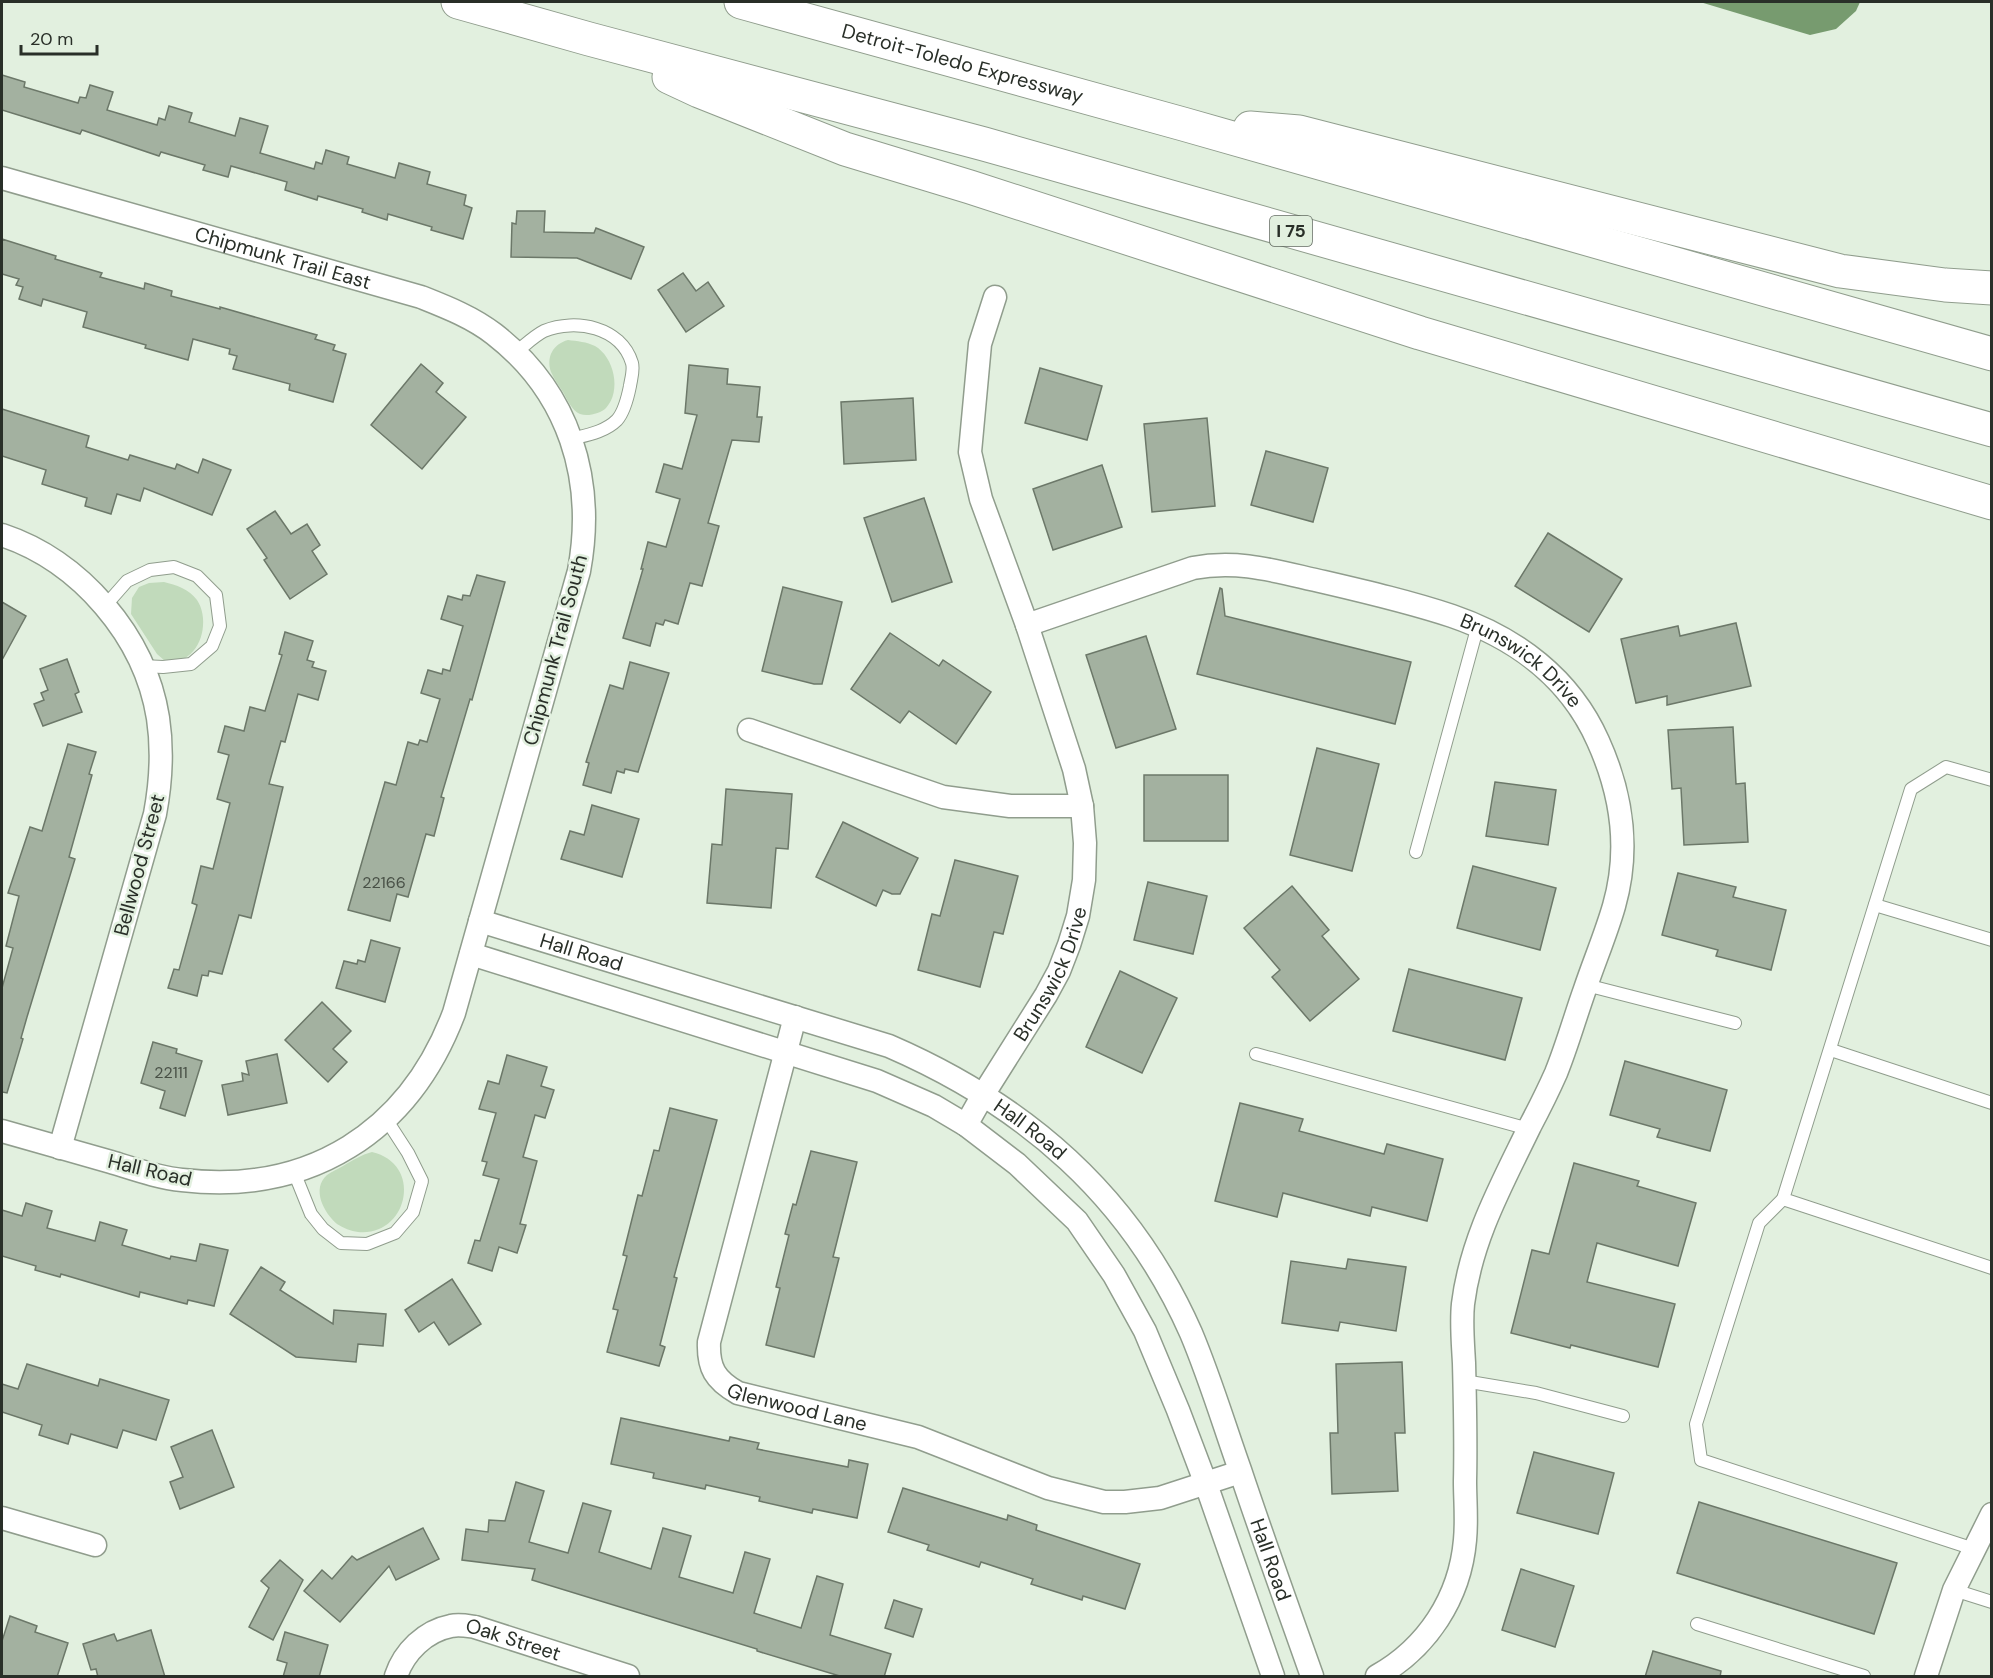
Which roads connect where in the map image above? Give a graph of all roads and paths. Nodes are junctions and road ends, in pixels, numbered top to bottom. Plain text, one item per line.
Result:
1 (458, 2) edge
2 (741, 2) edge
3 (589, 39) junction
4 (1183, 124) junction
5 (2, 178) edge
6 (1992, 288) edge
7 (995, 297) dead end
8 (515, 353) junction
9 (1992, 354) edge
10 (540, 382) joint
11 (1992, 430) edge
12 (571, 439) junction
13 (1992, 503) edge
14 (2, 535) edge
15 (105, 606) junction
16 (1027, 625) junction
17 (1478, 625) junction
18 (142, 666) junction
19 (749, 730) dead end
20 (1992, 780) edge
21 (1082, 806) junction
22 (1416, 852) dead end
23 (1875, 905) junction
24 (480, 921) junction
25 (1992, 940) edge
26 (471, 954) junction
27 (1586, 985) junction
28 (795, 1017) junction
29 (1735, 1023) dead end
30 (1831, 1050) junction
31 (785, 1053) junction
32 (1256, 1054) dead end
33 (983, 1095) junction
34 (1992, 1103) edge
35 (386, 1119) junction
36 (966, 1125) junction
37 (1529, 1129) junction
38 (2, 1131) edge
39 (60, 1148) junction
40 (294, 1172) junction
41 (1783, 1199) junction
42 (1992, 1268) edge
43 (1464, 1381) junction
44 (1623, 1416) dead end
45 (1240, 1472) junction
46 (1206, 1484) junction
47 (1992, 1514) edge
48 (2, 1518) edge
49 (95, 1545) dead end
50 (1974, 1549) junction
51 (1954, 1590) junction
52 (1992, 1602) edge
53 (1697, 1624) dead end
54 (396, 1677) edge
55 (628, 1677) edge
56 (1273, 1677) edge
57 (1312, 1677) edge
58 (1377, 1677) edge
59 (1864, 1677) edge
60 (1926, 1677) edge

1 - 3 highway, I 75
2 - 4 highway, Detroit-Toledo Expressway
3 - 11 highway, I 75
3 - 13 highway
4 - 6 highway
4 - 9 highway
5 - 8 street, Chipmunk Trail East
7 - 16 street, Brunswick Drive
8 - 10 street, Chipmunk Trail East
8 - 12 lane
10 - 12 street, Chipmunk Trail South
12 - 24 street, Chipmunk Trail South
14 - 15 street, Bellwood Street
15 - 18 street, Bellwood Street
15 - 18 lane
16 - 17 street, Brunswick Drive
16 - 21 street, Brunswick Drive
17 - 22 lane
17 - 27 street, Brunswick Drive
18 - 39 street, Bellwood Street
19 - 21 street
20 - 23 lane
21 - 33 street, Brunswick Drive
23 - 25 lane
23 - 30 lane
24 - 26 street, Hall Road
24 - 28 street, Hall Road
26 - 31 street, Hall Road
26 - 35 street, Hall Road
27 - 29 lane
27 - 37 street, Brunswick Drive
28 - 31 street, Glenwood Lane
28 - 33 street, Hall Road
30 - 34 lane
30 - 41 lane
31 - 36 street, Hall Road
31 - 46 street, Glenwood Lane
32 - 37 lane
33 - 36 street, Brunswick Drive
33 - 45 street, Hall Road
35 - 40 street, Hall Road
35 - 40 lane
36 - 46 street, Hall Road
37 - 43 street
38 - 39 street, Hall Road
39 - 40 street, Hall Road
41 - 42 lane
41 - 50 lane
43 - 44 lane
43 - 58 street
45 - 46 street, Glenwood Lane
45 - 57 street, Hall Road
46 - 56 street, Hall Road
47 - 50 street
48 - 49 street
50 - 51 street
51 - 52 lane
51 - 60 street
53 - 59 lane
54 - 55 street, Oak Street

